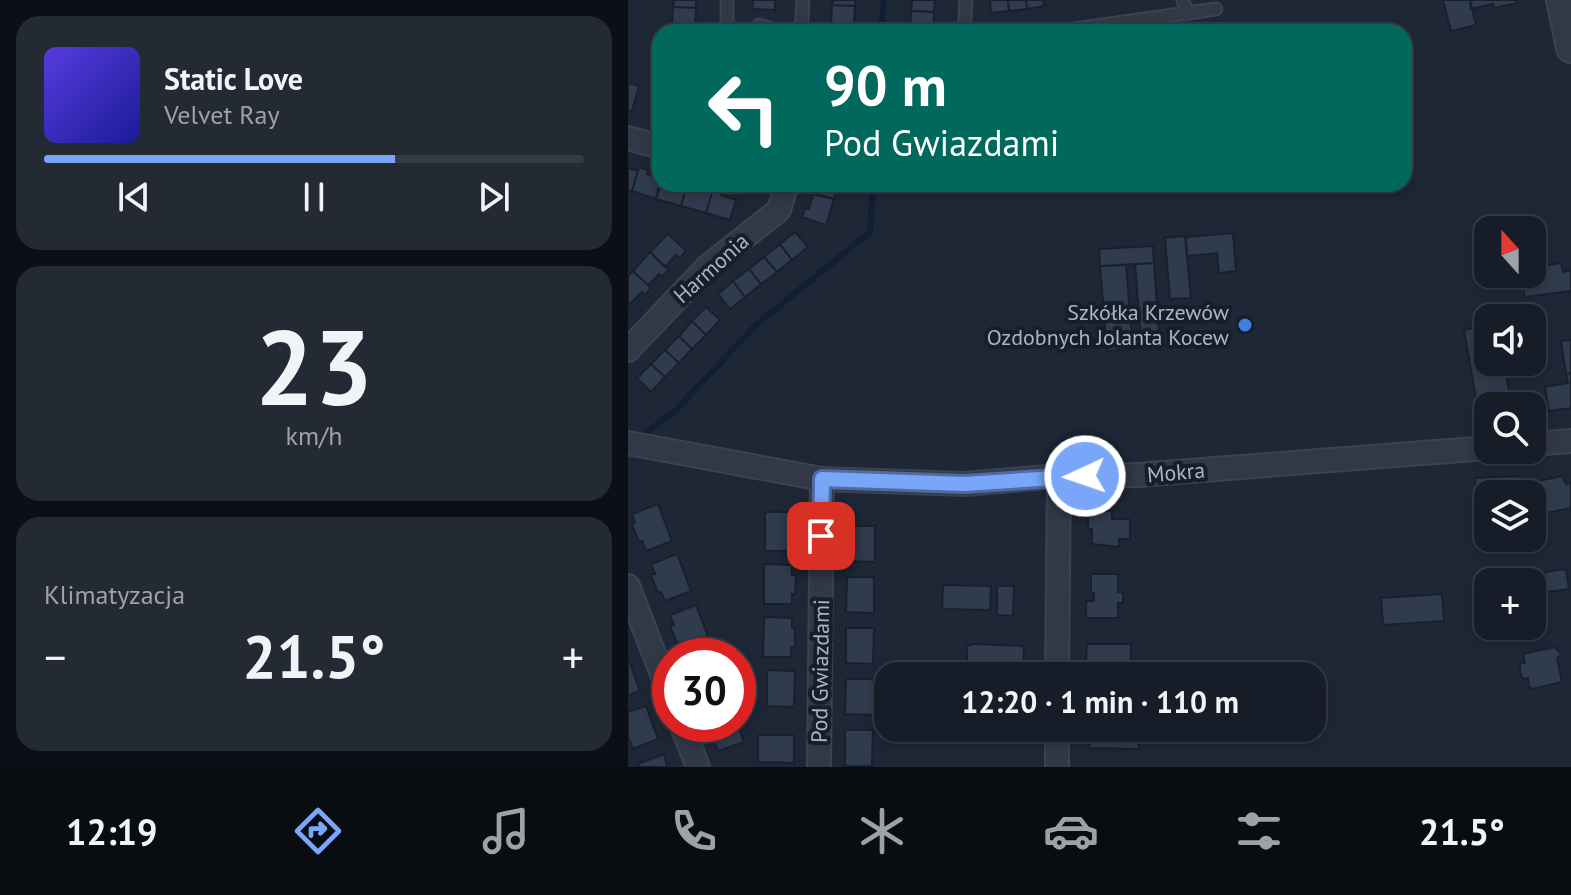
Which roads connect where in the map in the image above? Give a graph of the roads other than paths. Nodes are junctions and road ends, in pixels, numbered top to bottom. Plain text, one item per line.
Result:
1 (727, 0) edge
2 (803, 0) edge
3 (966, 0) edge
4 (1183, 0) edge
5 (1216, 9) dead end
6 (1565, 10) edge
7 (1187, 14) junction
8 (727, 24) edge
9 (802, 24) edge
10 (964, 24) edge
11 (1113, 24) edge
12 (1571, 48) edge
13 (628, 138) edge
14 (652, 145) edge
15 (785, 192) edge
16 (628, 350) edge
17 (1571, 441) edge
18 (628, 443) edge
19 (1546, 443) edge
20 (1474, 449) edge
21 (1059, 476) junction
22 (822, 479) junction
23 (628, 586) edge
24 (652, 648) edge
25 (1057, 662) edge
26 (688, 742) edge
27 (1057, 742) edge
28 (698, 767) edge
29 (819, 767) edge
30 (1057, 767) edge

1 - 8 lane
2 - 9 lane
3 - 10 lane
4 - 7 lane
5 - 7 lane
6 - 12 street
7 - 11 lane
13 - 14 street
15 - 16 street, Harmonia
17 - 19 street
18 - 22 street, Mokra
20 - 21 street, Mokra
21 - 22 street, Mokra
21 - 25 street
22 - 29 street, Pod Gwiazdami
23 - 24 street
26 - 28 street
27 - 30 street

